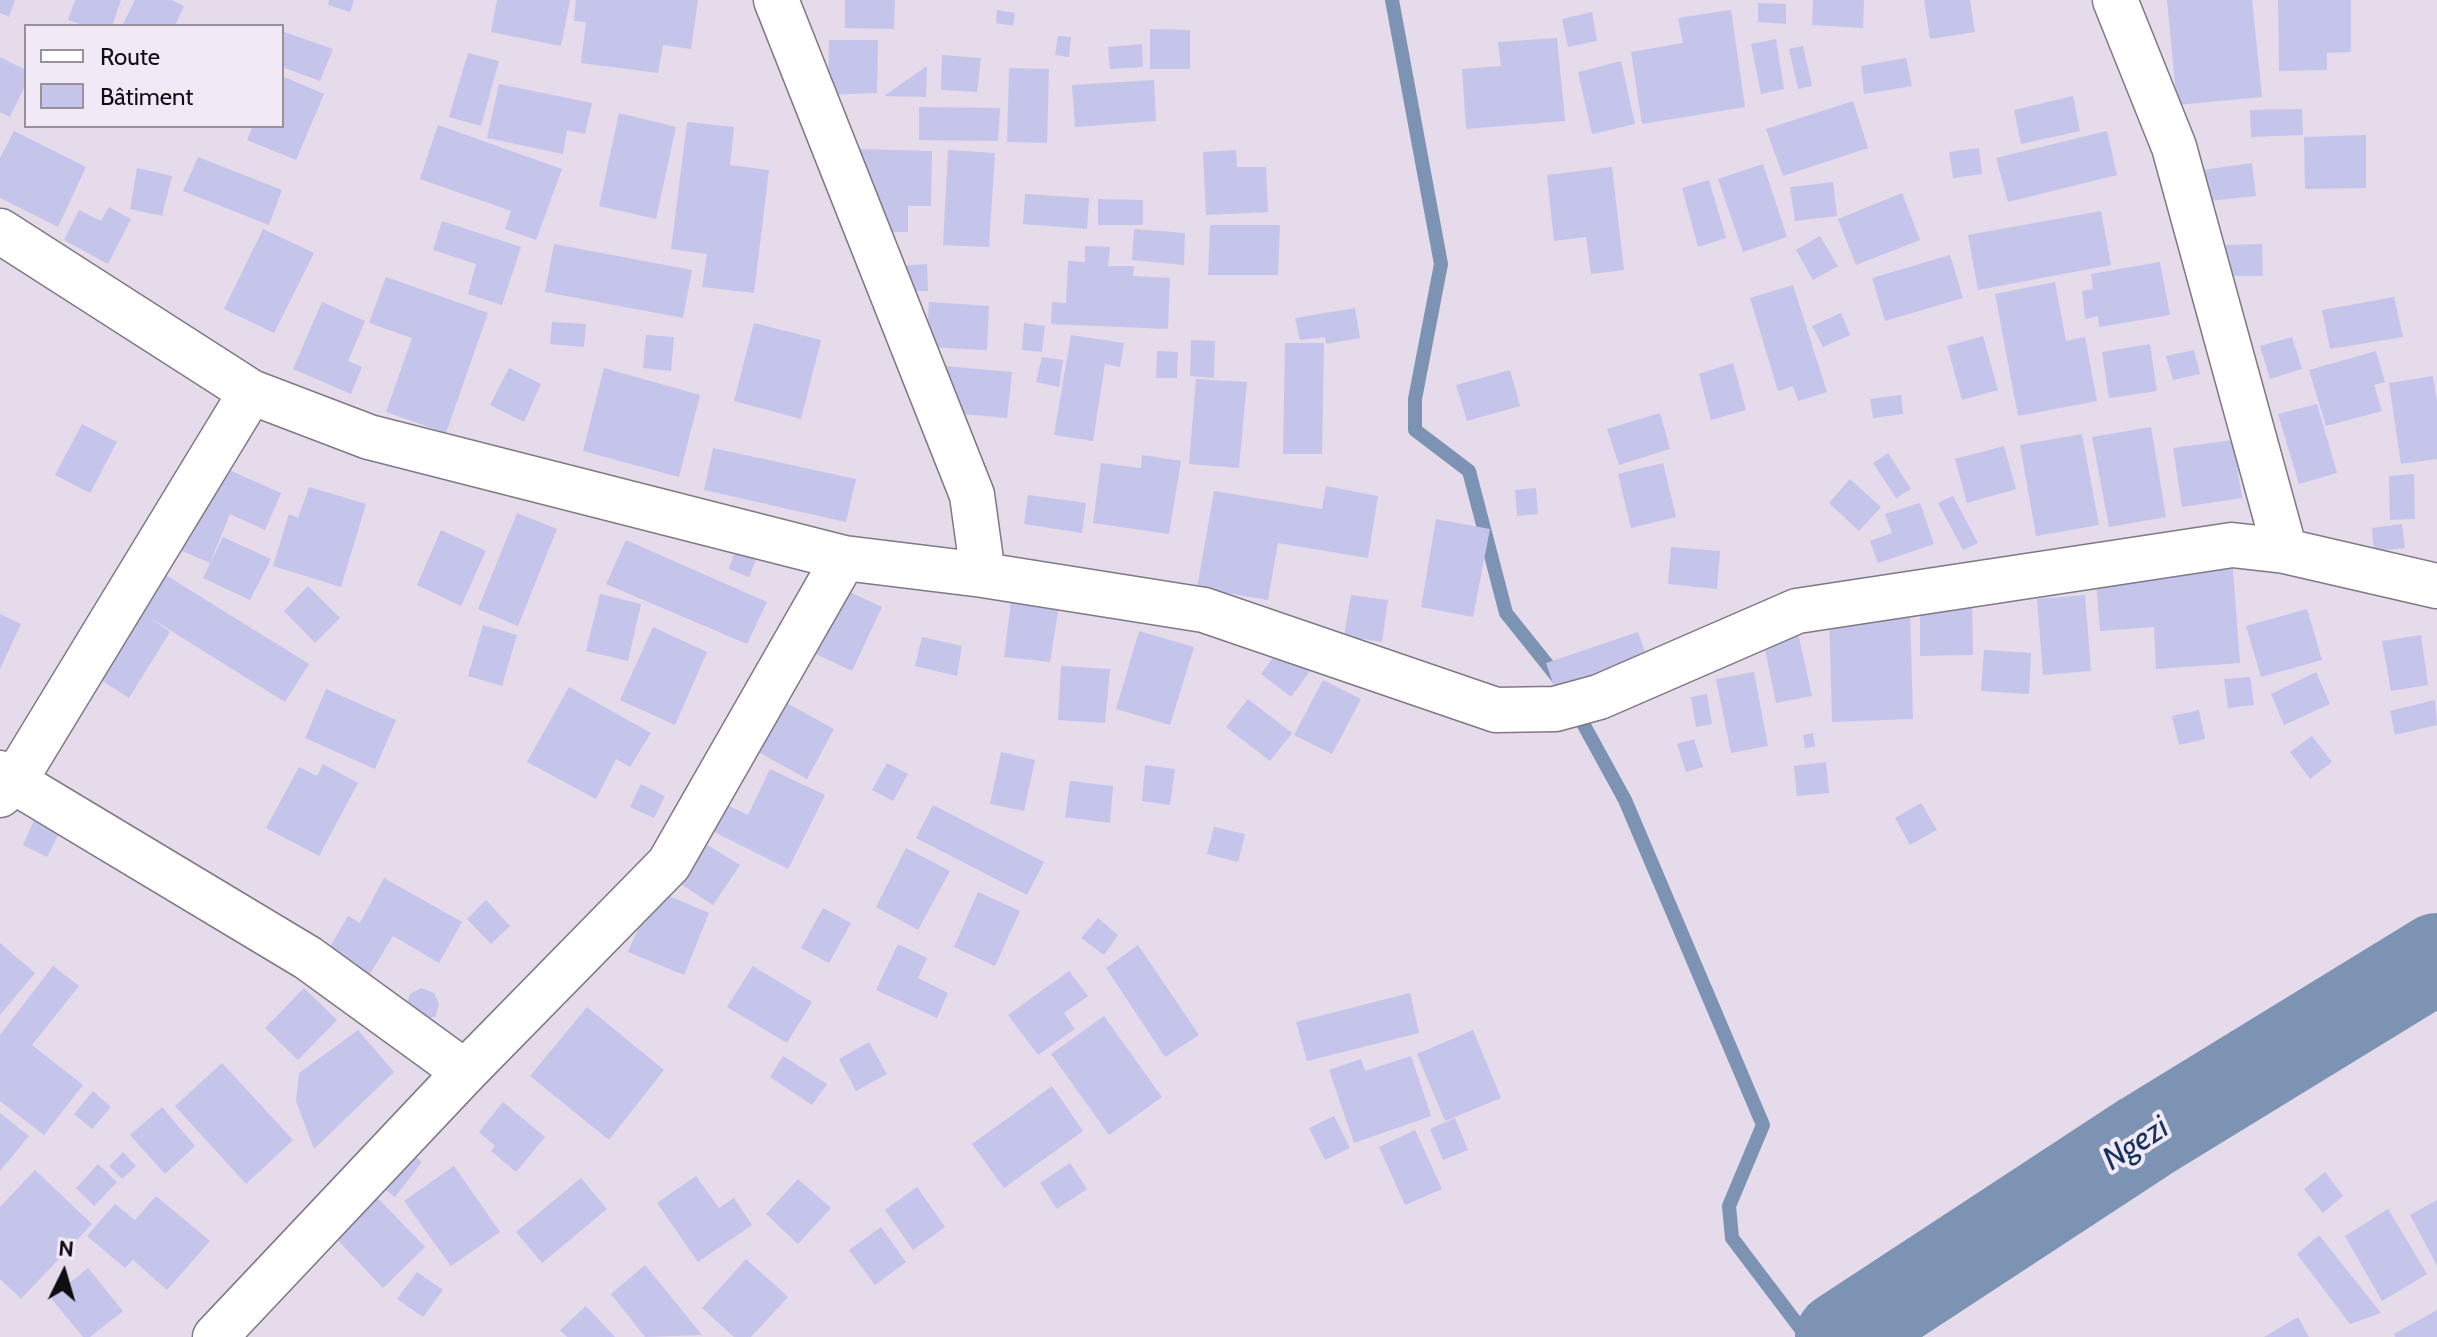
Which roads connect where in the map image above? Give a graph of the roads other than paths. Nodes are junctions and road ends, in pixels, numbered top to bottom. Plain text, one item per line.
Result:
1 (776, 0) edge
2 (2115, 0) edge
3 (0, 231) edge
4 (251, 392) junction
5 (2285, 551) junction
6 (844, 558) junction
7 (983, 575) junction
8 (2437, 586) edge
9 (5, 783) edge
10 (465, 1072) junction
11 (215, 1337) edge

1 - 7 street
2 - 5 street
3 - 4 street
4 - 6 street
4 - 9 street
5 - 7 street
5 - 8 street
6 - 7 street
6 - 10 street
9 - 10 street
10 - 11 street

